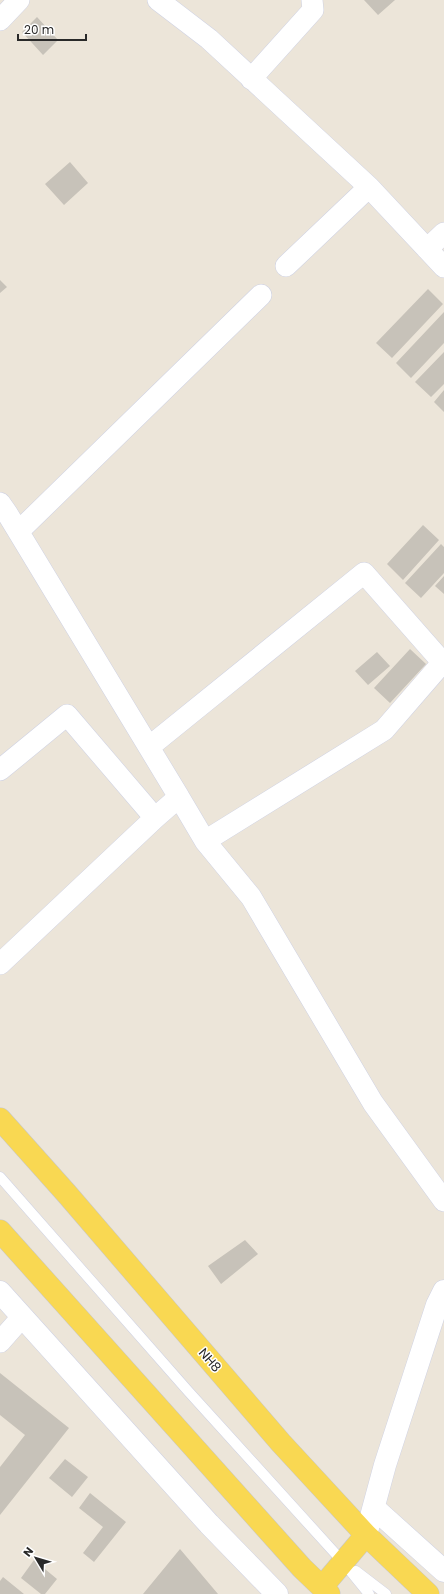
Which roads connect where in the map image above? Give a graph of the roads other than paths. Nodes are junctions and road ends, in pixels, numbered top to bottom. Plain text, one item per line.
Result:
1 (18, 0) edge
2 (158, 0) edge
3 (312, 0) edge
4 (0, 20) edge
5 (251, 79) junction
6 (369, 187) junction
7 (444, 233) edge
8 (427, 249) junction
9 (286, 266) dead end
10 (444, 267) edge
11 (261, 295) dead end
12 (0, 503) edge
13 (19, 531) junction
14 (443, 663) edge
15 (149, 747) junction
16 (0, 770) edge
17 (179, 797) junction
18 (155, 818) junction
19 (205, 841) junction
20 (0, 964) edge
21 (0, 1119) edge
22 (0, 1177) edge
23 (444, 1202) edge
24 (0, 1231) edge
25 (444, 1291) edge
26 (0, 1292) edge
27 (22, 1317) junction
28 (0, 1342) edge
29 (374, 1508) junction
30 (366, 1535) junction
31 (343, 1562) junction
32 (444, 1570) edge
33 (326, 1591) edge
34 (277, 1594) edge
35 (369, 1594) edge
36 (386, 1594) edge
37 (428, 1594) edge

1 - 4 street
2 - 5 street
3 - 5 street
5 - 6 street
6 - 8 street
6 - 9 street
7 - 8 street
8 - 10 street
11 - 13 street
12 - 13 street
13 - 15 street
14 - 15 street
14 - 19 street
15 - 17 street
16 - 18 street
17 - 18 street
17 - 19 street
18 - 20 street
19 - 23 street
21 - 30 main road, NH8
22 - 31 lane
24 - 33 main road
25 - 29 street
26 - 27 street
27 - 28 street
27 - 34 street
29 - 30 street
29 - 32 street
30 - 31 main road
30 - 37 main road, NH8
31 - 33 main road
31 - 35 lane
31 - 36 lane

